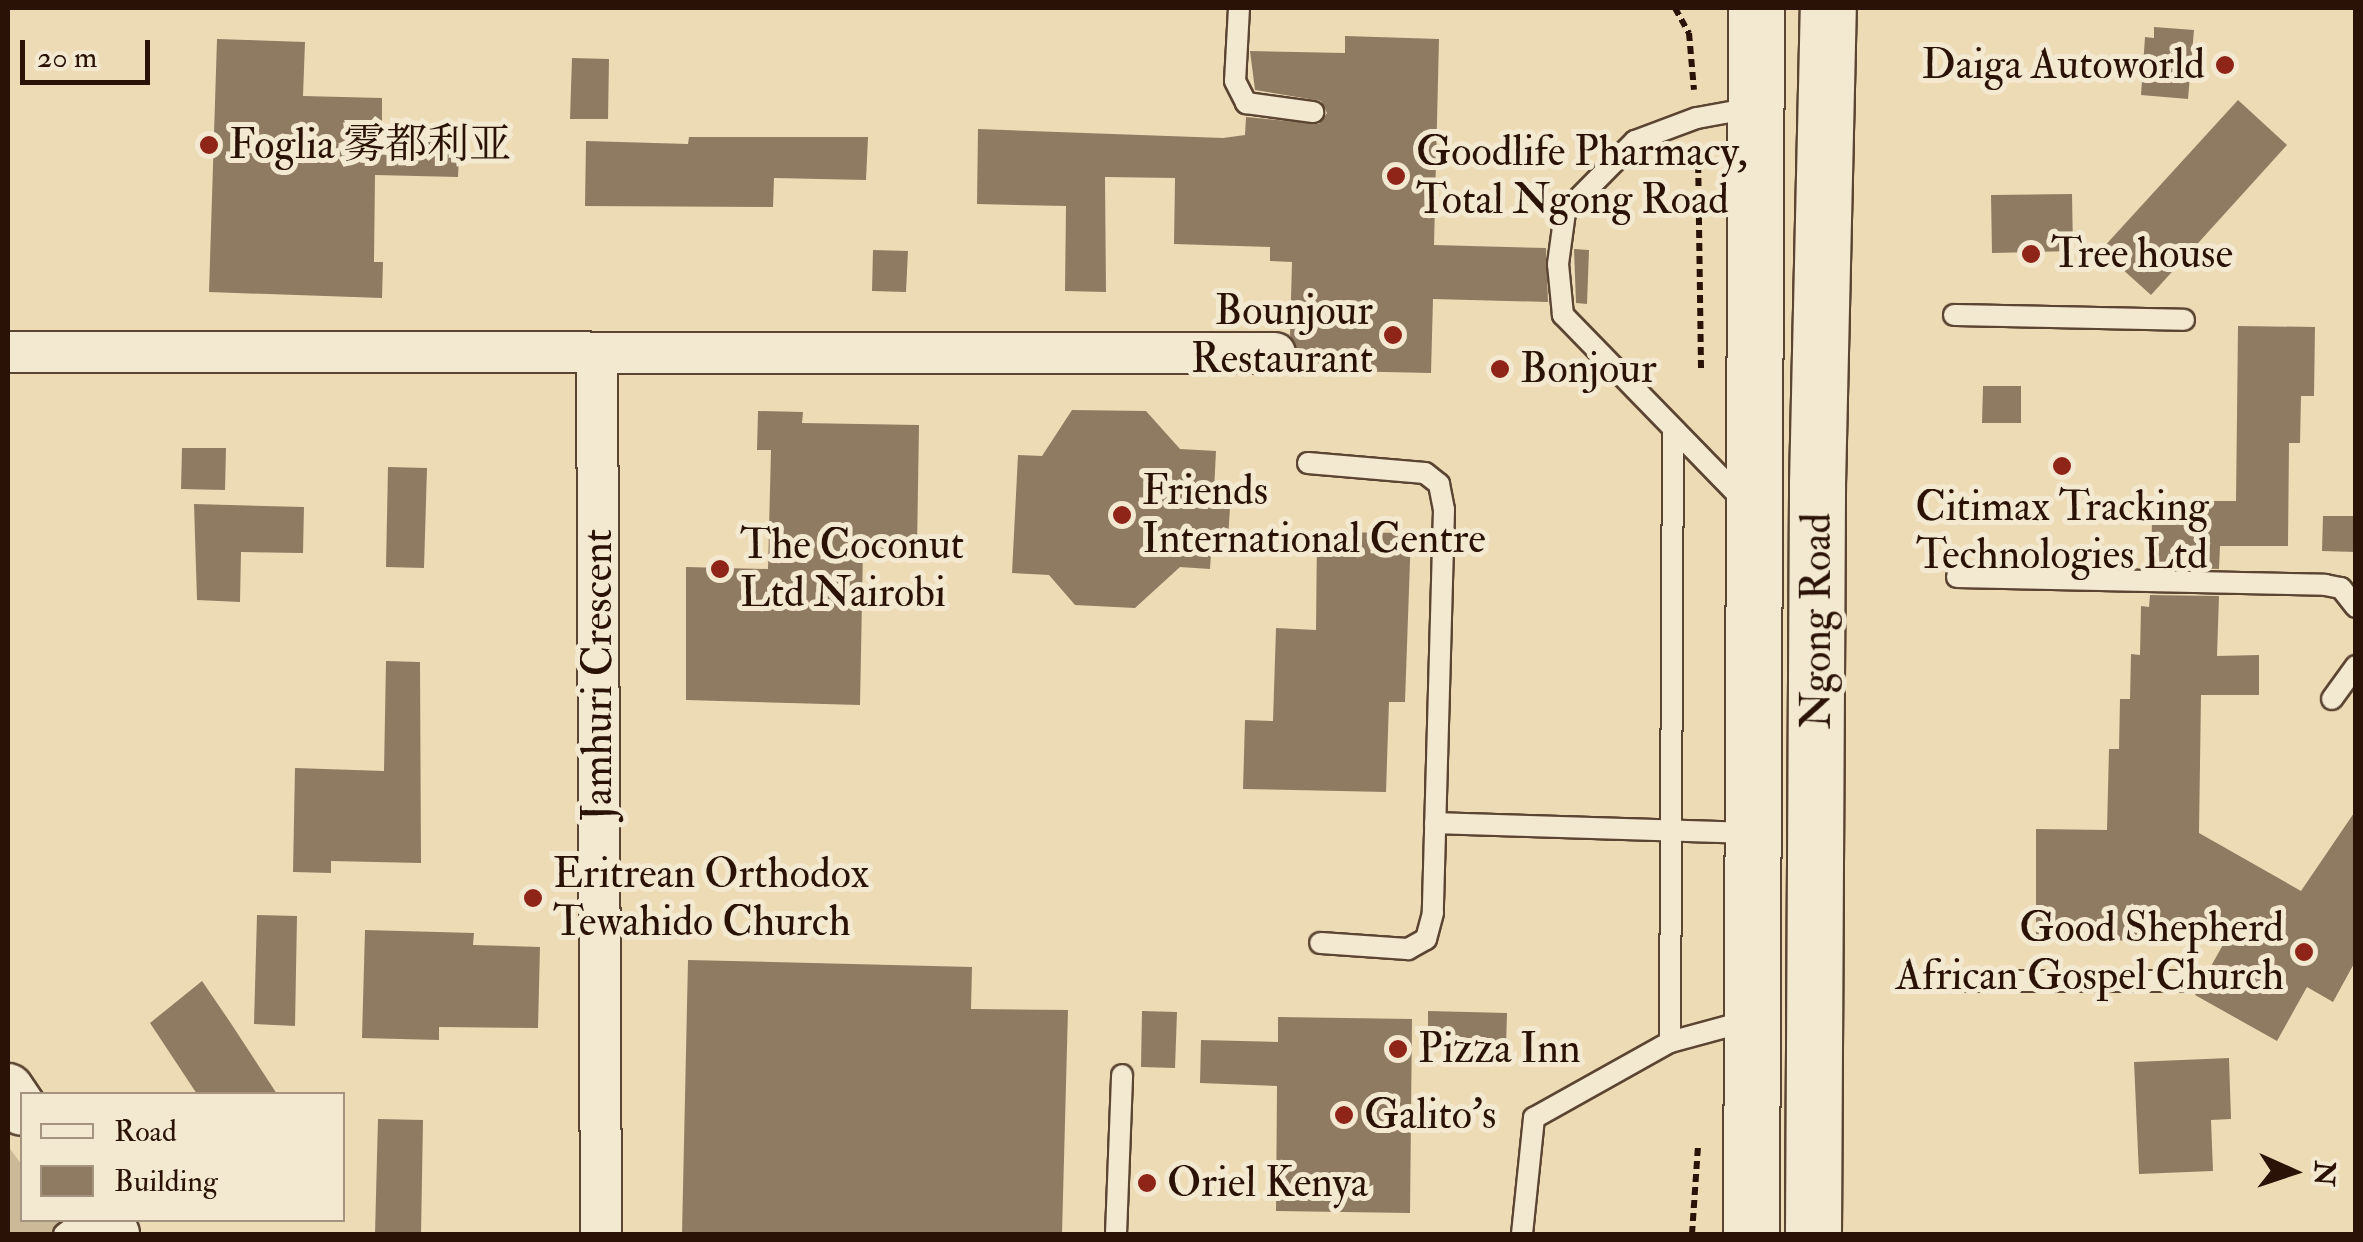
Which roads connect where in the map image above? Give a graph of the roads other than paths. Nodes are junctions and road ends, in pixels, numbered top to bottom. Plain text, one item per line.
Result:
1 (1238, 8) edge
2 (1756, 8) edge
3 (1828, 8) edge
4 (1754, 107) junction
5 (1313, 112) dead end
6 (1954, 315) dead end
7 (2184, 320) dead end
8 (8, 352) edge
9 (1275, 353) dead end
10 (597, 356) junction
11 (1672, 433) junction
12 (1308, 463) dead end
13 (1749, 506) junction
14 (1958, 577) dead end
15 (2356, 607) edge
16 (2356, 666) edge
17 (2332, 699) dead end
18 (1435, 823) junction
19 (1674, 832) junction
20 (1749, 832) junction
21 (1320, 943) dead end
22 (1940, 980) dead end
23 (2182, 981) dead end
24 (1755, 1019) junction
25 (1670, 1042) junction
26 (1122, 1075) dead end
27 (600, 1234) edge
28 (1116, 1234) edge
29 (1522, 1234) edge
30 (1750, 1234) edge
31 (1812, 1234) edge

1 - 5 lane
2 - 4 main road, Ngong Road
3 - 31 main road, Ngong Road
4 - 11 lane
4 - 13 main road, Ngong Road
6 - 7 lane
8 - 10 street
9 - 10 street
10 - 27 street, Jamhuri Crescent
11 - 13 lane
11 - 19 lane
12 - 18 lane
13 - 20 main road, Ngong Road
14 - 15 lane
16 - 17 lane
18 - 19 lane
18 - 21 lane
19 - 20 lane
19 - 25 lane
20 - 24 main road, Ngong Road
22 - 23 lane
24 - 25 lane
24 - 30 main road, Ngong Road
25 - 29 lane
26 - 28 lane

